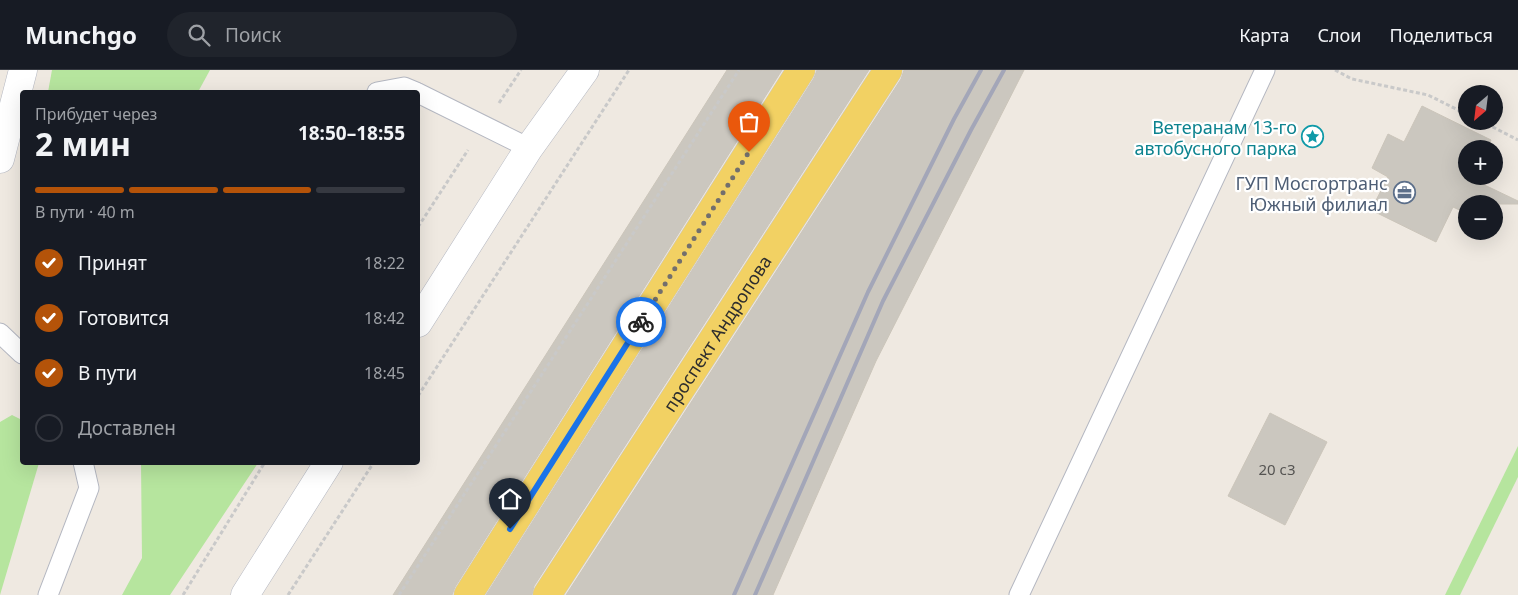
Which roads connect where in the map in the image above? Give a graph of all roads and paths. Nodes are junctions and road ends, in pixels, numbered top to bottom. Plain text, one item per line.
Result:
1 (23, 70) edge
2 (585, 70) edge
3 (630, 70) edge
4 (739, 70) edge
5 (800, 70) edge
6 (888, 70) edge
7 (1265, 70) edge
8 (1335, 70) edge
9 (388, 90) edge
10 (410, 90) edge
11 (420, 94) edge
12 (1458, 110) edge
13 (1499, 130) edge
14 (1518, 140) edge
15 (529, 148) junction
16 (0, 159) edge
17 (420, 320) edge
18 (0, 333) edge
19 (20, 352) edge
20 (420, 393) edge
21 (84, 465) edge
22 (264, 465) edge
23 (327, 465) edge
24 (372, 465) edge
25 (48, 595) edge
26 (182, 595) edge
27 (245, 595) edge
28 (288, 595) edge
29 (400, 595) edge
30 (468, 595) edge
31 (547, 595) edge
32 (1018, 595) edge

1 - 16 street
2 - 15 street
3 - 20 path
4 - 29 path
5 - 30 main road
6 - 31 main road, проспект Андропова
7 - 32 lane
8 - 12 path
9 - 10 lane
11 - 15 lane
13 - 14 path
15 - 17 street
18 - 19 lane
21 - 25 lane
22 - 26 path
23 - 27 street
24 - 28 path

